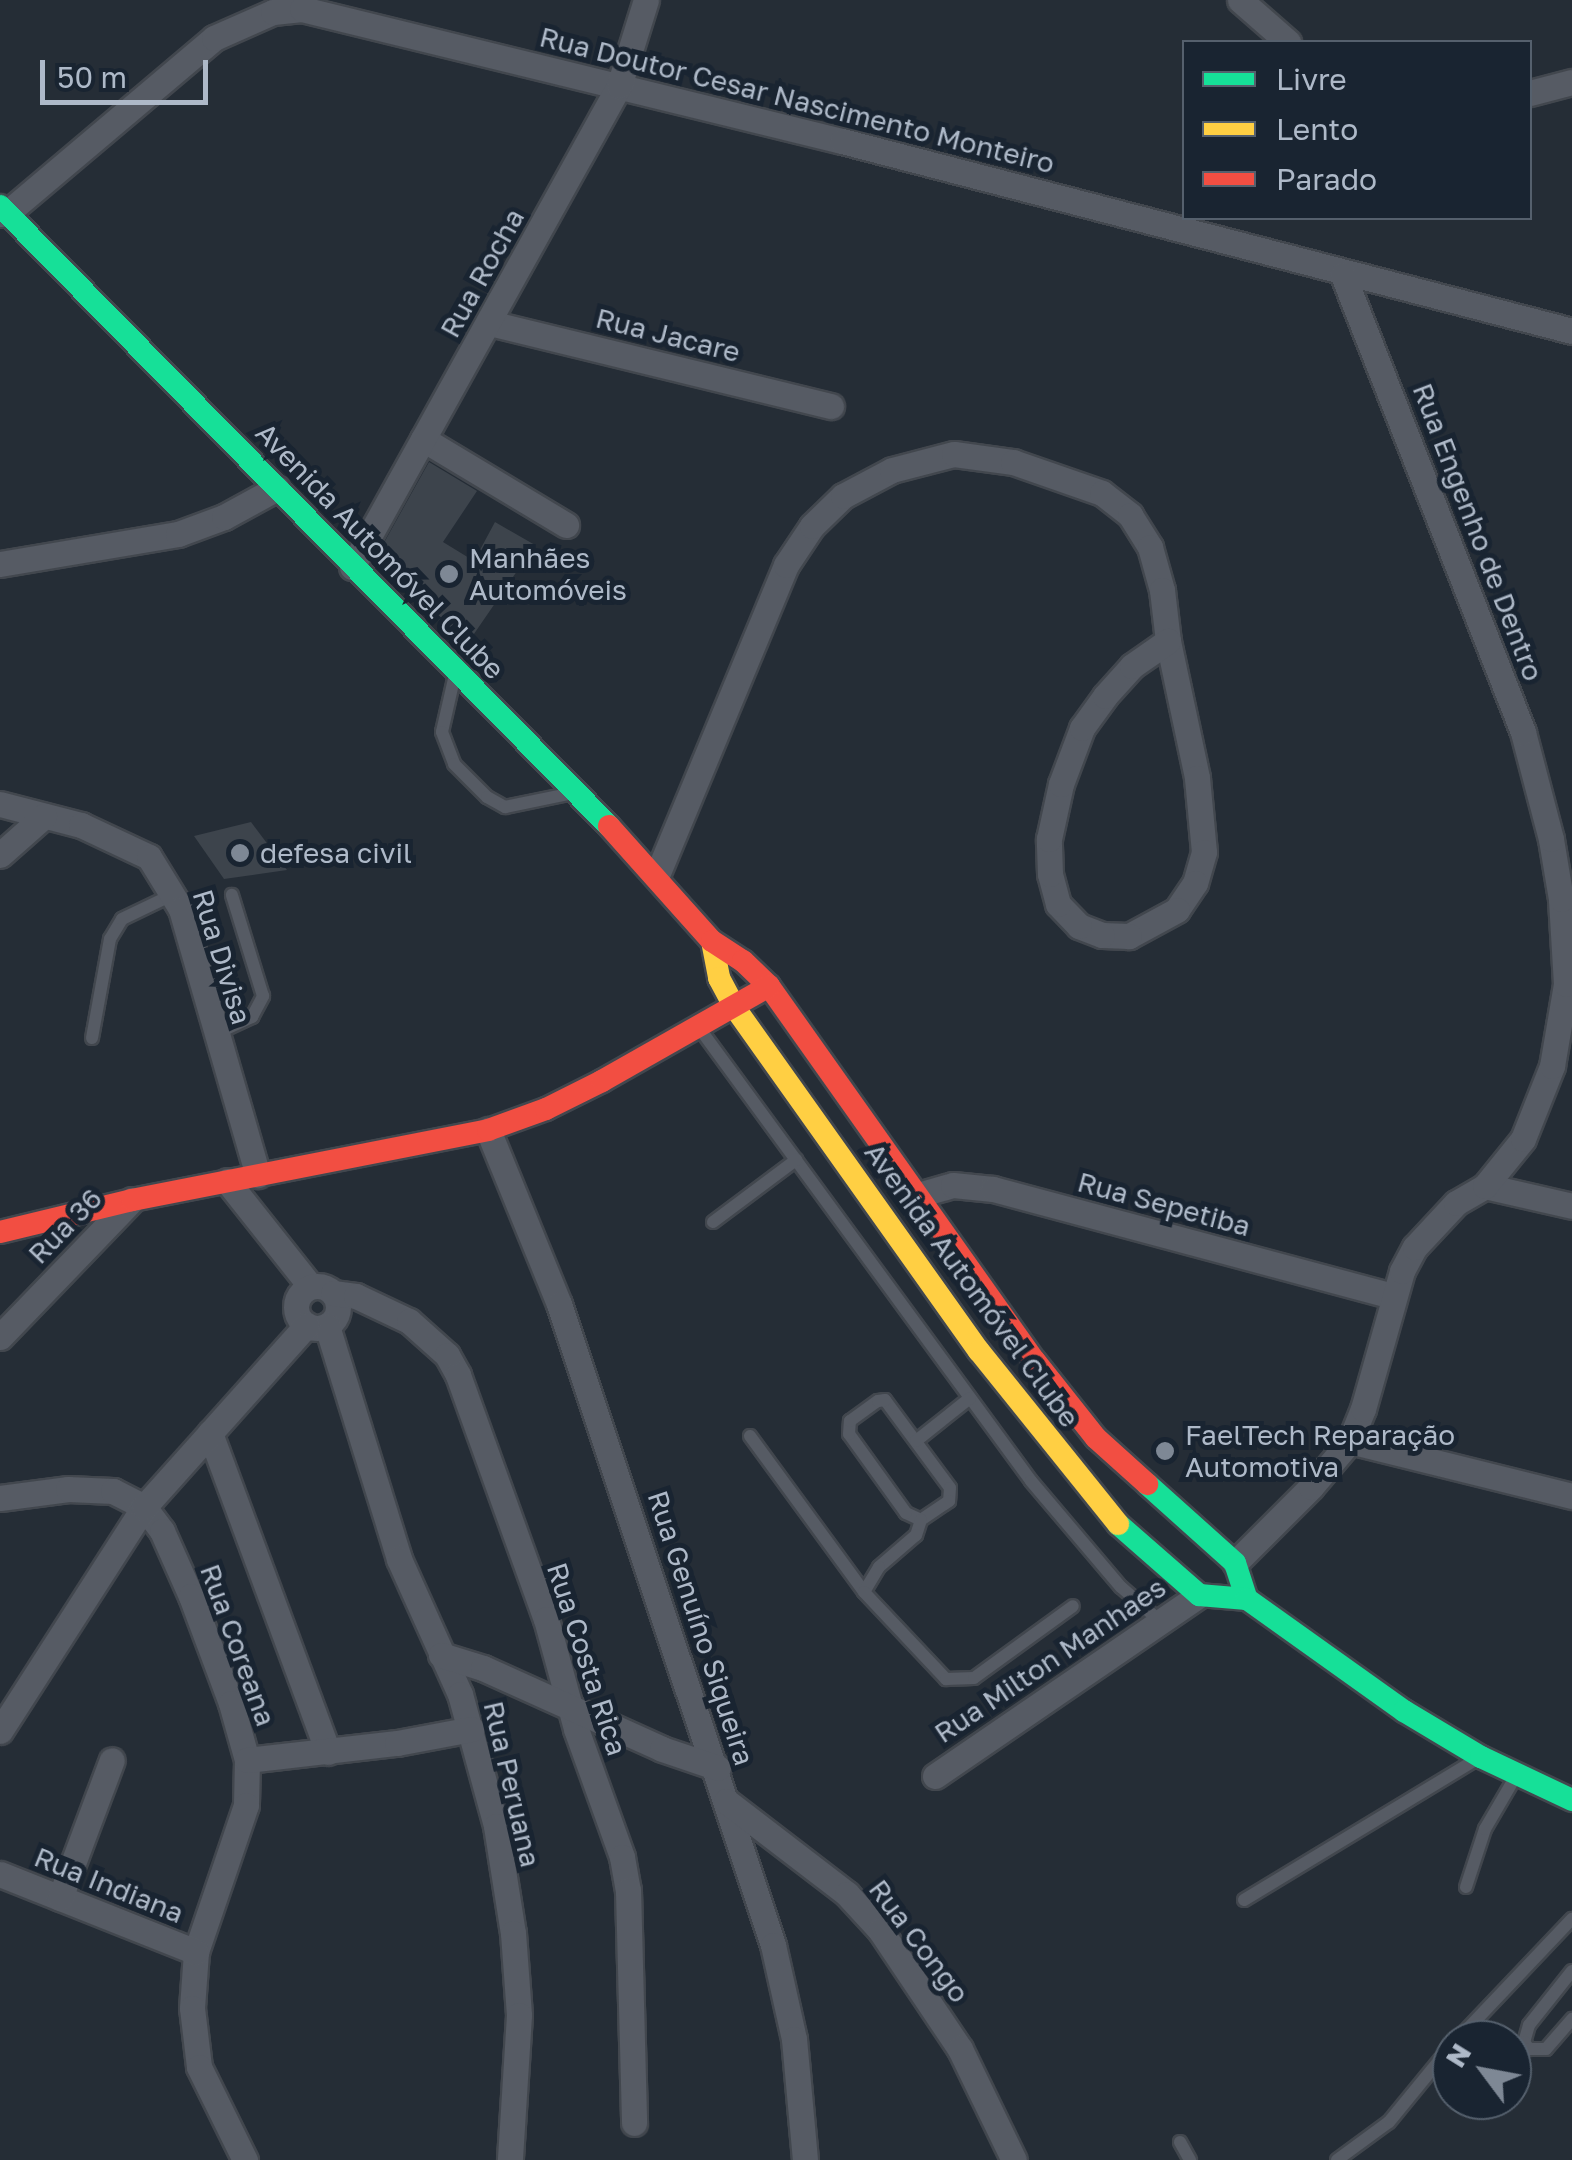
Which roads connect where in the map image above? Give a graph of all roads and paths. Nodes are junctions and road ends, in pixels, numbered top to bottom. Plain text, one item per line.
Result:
1 (646, 0) edge
2 (1240, 0) edge
3 (302, 4) edge
4 (1286, 40) edge
5 (1572, 82) edge
6 (619, 86) junction
7 (1532, 92) edge
8 (2, 211) edge
9 (1343, 274) junction
10 (490, 322) junction
11 (1572, 331) edge
12 (831, 406) dead end
13 (423, 439) junction
14 (277, 488) junction
15 (566, 525) dead end
16 (0, 564) edge
17 (352, 567) junction
18 (1168, 641) junction
19 (456, 671) junction
20 (576, 793) junction
21 (0, 804) edge
22 (44, 816) junction
23 (0, 855) edge
24 (656, 875) junction
25 (174, 894) junction
26 (232, 895) dead end
27 (712, 942) junction
28 (769, 986) junction
29 (734, 1008) junction
30 (700, 1028) junction
31 (215, 1034) junction
32 (92, 1038) dead end
33 (488, 1130) junction
34 (796, 1160) junction
35 (258, 1175) junction
36 (227, 1181) junction
37 (1485, 1186) junction
38 (868, 1194) junction
39 (918, 1195) junction
40 (132, 1200) junction
41 (1572, 1206) edge
42 (713, 1222) dead end
43 (0, 1232) edge
44 (322, 1290) junction
45 (1394, 1296) junction
46 (317, 1325) junction
47 (0, 1337) edge
48 (1036, 1362) junction
49 (1003, 1383) junction
50 (970, 1398) junction
51 (210, 1433) junction
52 (750, 1436) dead end
53 (916, 1440) junction
54 (1350, 1441) junction
55 (1572, 1496) edge
56 (0, 1498) edge
57 (144, 1507) junction
58 (921, 1520) junction
59 (1235, 1563) junction
60 (864, 1592) junction
61 (1200, 1595) junction
62 (1246, 1599) junction
63 (1073, 1606) dead end
64 (1160, 1621) junction
65 (442, 1656) junction
66 (570, 1706) junction
67 (472, 1729) junction
68 (0, 1731) edge
69 (328, 1752) junction
70 (1481, 1757) junction
71 (112, 1760) dead end
72 (248, 1760) junction
73 (718, 1768) junction
74 (1517, 1774) junction
75 (935, 1776) dead end
76 (1572, 1800) edge
77 (726, 1801) junction
78 (0, 1874) edge
79 (1466, 1887) dead end
80 (60, 1898) junction
81 (1244, 1900) dead end
82 (1572, 1919) edge
83 (196, 1952) junction
84 (1572, 1971) edge
85 (1572, 2019) edge
86 (1476, 2020) edge
87 (1432, 2069) edge
88 (634, 2123) dead end
89 (1180, 2142) dead end
90 (244, 2160) edge
91 (510, 2160) edge
92 (804, 2160) edge
93 (1014, 2160) edge
94 (1190, 2160) edge
95 (1337, 2160) edge

1 - 6 street, Rua Rocha
2 - 4 street
3 - 6 street, Rua Doutor Cesar Nascimento Monteiro
3 - 8 street, Rua Doutor Cesar Nascimento Monteiro
5 - 7 street
6 - 9 street, Rua Doutor Cesar Nascimento Monteiro
6 - 10 street, Rua Rocha
8 - 14 main road, Avenida Automóvel Clube
9 - 11 street, Rua Doutor Cesar Nascimento Monteiro
9 - 37 street, Rua Engenho de Dentro
10 - 12 street, Rua Jacare
10 - 13 street, Rua Rocha
13 - 15 street
13 - 17 street, Rua Rocha
14 - 16 street
14 - 17 main road, Avenida Automóvel Clube
17 - 19 main road, Avenida Automóvel Clube
18 - 18 street
18 - 24 street
19 - 20 main road, Avenida Automóvel Clube
19 - 20 lane
20 - 24 main road, Avenida Automóvel Clube
21 - 22 street, Rua Divisa
22 - 23 street
22 - 25 street, Rua Divisa
24 - 27 main road, Avenida Automóvel Clube
25 - 31 street, Rua Divisa
25 - 32 lane
26 - 31 lane
27 - 28 main road, Avenida Automóvel Clube
27 - 29 main road, Avenida Automóvel Clube
28 - 29 main road
28 - 39 main road, Avenida Automóvel Clube
29 - 30 main road
29 - 38 main road, Avenida Automóvel Clube
30 - 33 main road
30 - 34 lane
31 - 35 street, Rua Divisa
33 - 35 main road
33 - 73 street, Rua Genuíno Siqueira
34 - 42 lane
34 - 50 lane
35 - 36 main road
36 - 40 main road
36 - 44 street
37 - 41 street
37 - 45 street, Rua Engenho de Dentro
38 - 39 main road
38 - 49 main road, Avenida Automóvel Clube
39 - 45 street, Rua Sepetiba
39 - 48 main road, Avenida Automóvel Clube
40 - 43 main road
40 - 47 street, Rua 36
44 - 46 street
44 - 46 street
44 - 66 street, Rua Costa Rica
45 - 54 street
46 - 51 street
46 - 65 street, Rua Peruana
48 - 49 main road
48 - 59 main road, Avenida Automóvel Clube
49 - 61 main road, Avenida Automóvel Clube
50 - 53 lane
50 - 64 lane
51 - 57 street
51 - 69 street
52 - 60 lane
53 - 58 lane
53 - 58 lane
54 - 55 street
54 - 59 street
56 - 57 street
57 - 68 street
57 - 72 street, Rua Coreana
58 - 60 lane
59 - 62 main road
60 - 63 lane
61 - 62 main road
61 - 64 street, Rua Milton Manhaes
62 - 70 main road
64 - 75 street, Rua Milton Manhaes
65 - 66 street
65 - 67 street, Rua Peruana
66 - 73 street
66 - 88 street, Rua Costa Rica
67 - 69 street
67 - 91 street, Rua Peruana
69 - 72 street
70 - 74 main road
70 - 81 lane
71 - 80 street
72 - 83 street, Rua Coreana
73 - 77 street, Rua Genuíno Siqueira
74 - 76 main road
74 - 79 lane
77 - 92 street, Rua Genuíno Siqueira
77 - 93 street, Rua Congo
78 - 80 street, Rua Indiana
80 - 83 street, Rua Indiana
82 - 86 lane
83 - 90 street, Rua Coreana
84 - 85 lane
87 - 95 lane
89 - 94 lane

